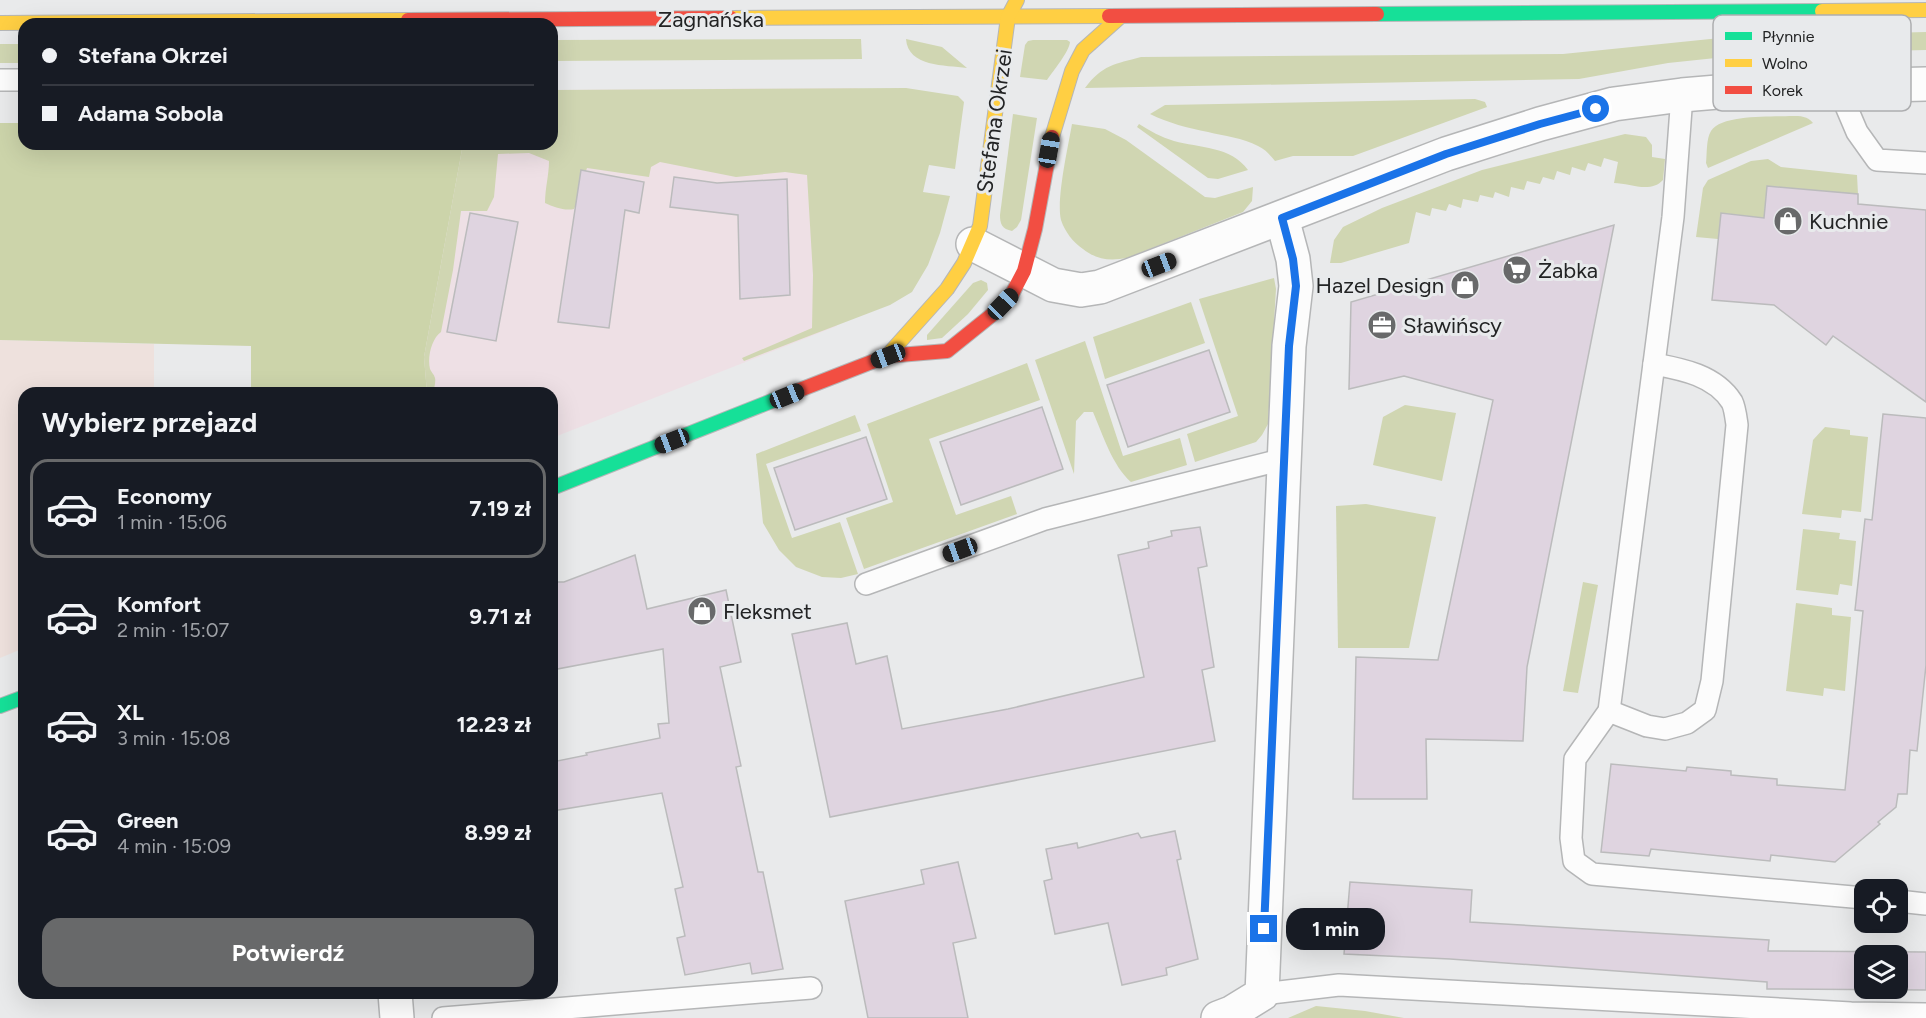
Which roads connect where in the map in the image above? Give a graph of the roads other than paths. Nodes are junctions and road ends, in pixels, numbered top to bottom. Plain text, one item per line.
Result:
1 (1017, 0) edge
2 (1926, 10) edge
3 (1008, 16) junction
4 (1121, 16) junction
5 (558, 19) edge
6 (0, 23) edge
7 (18, 23) edge
8 (0, 80) edge
9 (18, 80) edge
10 (1911, 84) edge
11 (1926, 84) edge
12 (1713, 92) edge
13 (1682, 95) junction
14 (1848, 111) edge
15 (1926, 163) edge
16 (1282, 218) junction
17 (973, 244) junction
18 (1024, 271) junction
19 (888, 356) junction
20 (1653, 364) junction
21 (1284, 459) junction
22 (558, 486) edge
23 (866, 584) dead end
24 (18, 699) edge
25 (0, 706) edge
26 (1609, 711) junction
27 (1854, 897) edge
28 (1908, 902) edge
29 (1926, 904) edge
30 (811, 988) dead end
31 (1262, 994) junction
32 (395, 999) edge
33 (1926, 1014) edge
34 (397, 1018) edge
35 (443, 1018) edge
36 (1218, 1018) edge

1 - 3 main road, Stefana Okrzei
2 - 4 main road, Zagnańska
3 - 4 main road, Zagnańska
3 - 5 main road, Zagnańska
3 - 17 main road, Stefana Okrzei
4 - 18 main road, Stefana Okrzei
6 - 7 main road, Zagnańska
8 - 9 lane
10 - 11 street
12 - 13 street
13 - 16 street
13 - 20 lane
14 - 15 lane
16 - 18 street
16 - 21 street
17 - 18 street
17 - 19 main road, Stefana Okrzei
18 - 19 main road, Stefana Okrzei
19 - 22 main road, Stefana Okrzei
20 - 26 lane
20 - 26 lane
21 - 23 lane
21 - 31 street
24 - 25 main road
26 - 27 lane
28 - 29 lane
30 - 35 lane
31 - 33 lane
31 - 36 street
32 - 34 street

